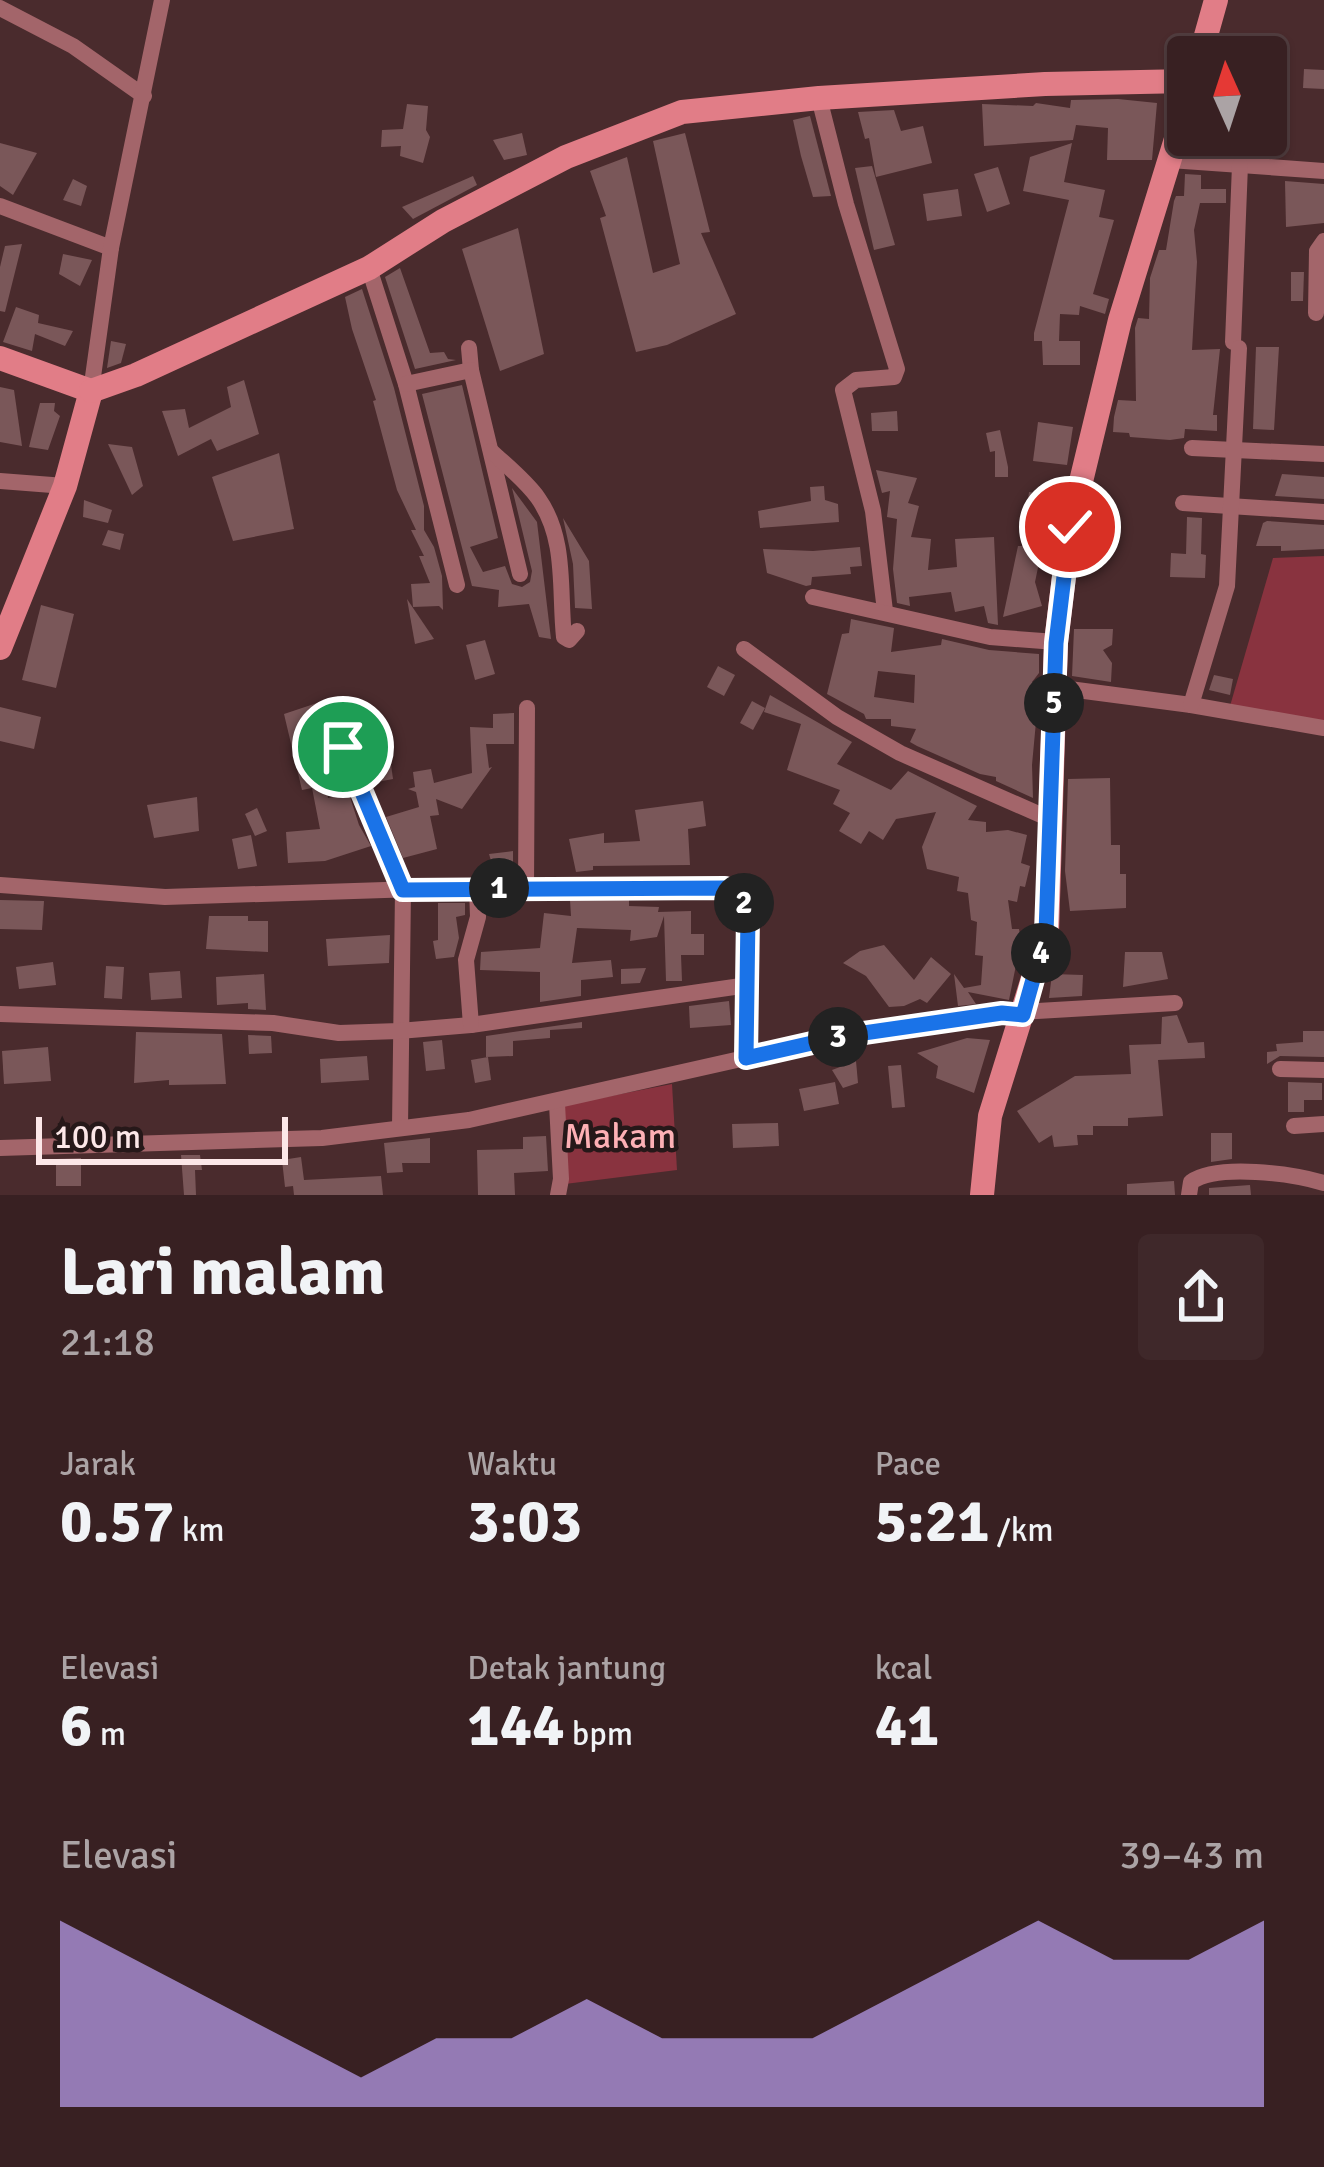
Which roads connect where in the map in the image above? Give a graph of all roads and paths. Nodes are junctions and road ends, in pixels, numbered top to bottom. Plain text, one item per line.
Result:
1 (162, 0) edge
2 (1216, 0) edge
3 (0, 8) edge
4 (1207, 36) edge
5 (1167, 81) edge
6 (144, 96) junction
7 (819, 98) junction
8 (1171, 156) edge
9 (1170, 160) junction
10 (1240, 165) junction
11 (1324, 171) edge
12 (0, 206) edge
13 (1324, 241) edge
14 (111, 248) junction
15 (369, 268) junction
16 (1316, 313) dead end
17 (470, 349) dead end
18 (0, 358) edge
19 (471, 370) junction
20 (406, 384) junction
21 (91, 391) junction
22 (1192, 448) dead end
23 (490, 450) junction
24 (1233, 451) junction
25 (1324, 454) edge
26 (0, 481) edge
27 (65, 486) junction
28 (1184, 502) dead end
29 (1230, 505) junction
30 (1324, 512) edge
31 (520, 574) dead end
32 (457, 585) dead end
33 (813, 597) dead end
34 (885, 611) junction
35 (577, 631) dead end
36 (1056, 643) junction
37 (0, 648) edge
38 (744, 649) dead end
39 (1054, 687) junction
40 (1191, 705) junction
41 (527, 708) dead end
42 (1324, 728) edge
43 (343, 747) dead end
44 (1050, 819) junction
45 (0, 886) edge
46 (477, 887) junction
47 (403, 890) junction
48 (526, 890) junction
49 (748, 985) junction
50 (1175, 1003) dead end
51 (0, 1014) edge
52 (1023, 1015) junction
53 (471, 1025) junction
54 (399, 1031) junction
55 (746, 1058) junction
56 (1280, 1069) dead end
57 (1324, 1070) edge
58 (557, 1104) junction
59 (1324, 1124) edge
60 (1294, 1126) dead end
61 (400, 1128) junction
62 (0, 1148) edge
63 (1324, 1183) edge
64 (558, 1195) edge
65 (982, 1195) edge
66 (1189, 1195) edge

1 - 6 street
2 - 4 main road
3 - 6 street
5 - 7 main road
6 - 14 street
7 - 15 main road
7 - 34 street
8 - 9 main road
9 - 10 street
9 - 36 main road
10 - 11 street
10 - 24 street
12 - 14 street
13 - 16 street
14 - 21 street
15 - 20 street
15 - 21 main road
17 - 19 street
18 - 21 main road
19 - 20 street
19 - 23 street
20 - 32 street
21 - 27 main road
22 - 24 street
23 - 31 street
23 - 35 street
24 - 25 street
24 - 29 street
26 - 27 street
27 - 37 main road
28 - 29 street
29 - 30 street
29 - 40 street
33 - 34 street
34 - 36 street
36 - 39 main road
38 - 44 street
39 - 40 street
39 - 44 main road
40 - 42 street
41 - 48 street
43 - 47 street
44 - 52 main road
45 - 47 street
46 - 47 street
46 - 48 street
46 - 53 street
47 - 54 street
48 - 49 street
49 - 53 street
49 - 55 street
50 - 52 street
51 - 54 street
52 - 55 street
52 - 65 main road
53 - 54 street
54 - 61 street
55 - 58 street
56 - 57 street
58 - 61 street
58 - 64 street
59 - 60 street
61 - 62 street
63 - 66 street

